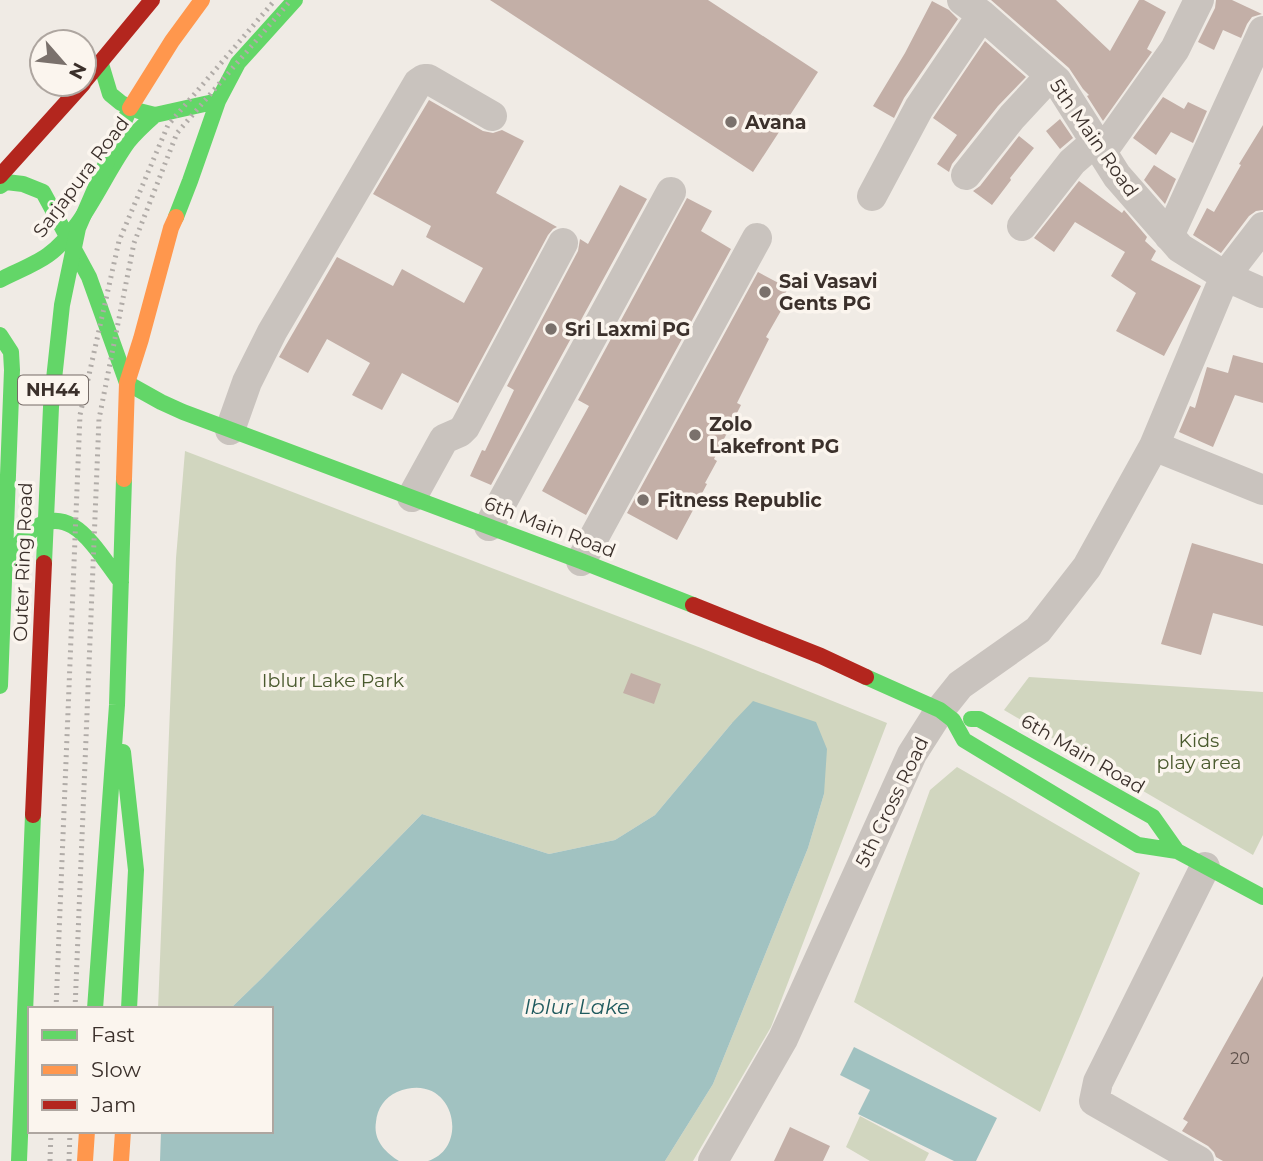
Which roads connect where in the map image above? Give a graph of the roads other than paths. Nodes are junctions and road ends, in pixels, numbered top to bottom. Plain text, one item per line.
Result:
1 (152, 0) edge
2 (202, 0) edge
3 (295, 0) edge
4 (1199, 0) edge
5 (972, 8) edge
6 (1263, 31) edge
7 (101, 64) junction
8 (98, 67) edge
9 (1050, 76) junction
10 (70, 98) edge
11 (218, 101) junction
12 (155, 115) junction
13 (492, 116) dead end
14 (1099, 147) junction
15 (965, 175) dead end
16 (0, 176) edge
17 (0, 186) edge
18 (671, 192) dead end
19 (872, 196) dead end
20 (1022, 226) dead end
21 (1263, 227) edge
22 (67, 236) junction
23 (1169, 236) junction
24 (757, 238) dead end
25 (563, 243) dead end
26 (1225, 276) junction
27 (0, 280) edge
28 (1263, 293) edge
29 (0, 335) edge
30 (127, 383) junction
31 (230, 430) junction
32 (1154, 446) junction
33 (1263, 490) edge
34 (412, 498) junction
35 (489, 526) junction
36 (581, 561) junction
37 (5, 565) junction
38 (121, 582) junction
39 (0, 686) edge
40 (117, 705) junction
41 (947, 715) junction
42 (1177, 851) junction
43 (1205, 867) junction
44 (1259, 886) edge
45 (95, 1007) edge
46 (129, 1007) edge
47 (87, 1133) edge
48 (123, 1133) edge
49 (19, 1161) edge
50 (85, 1161) edge
51 (121, 1161) edge
52 (713, 1161) edge
53 (1199, 1161) edge

1 - 7 main road
2 - 49 main road, Outer Ring Road / NH44, bridge
3 - 11 main road
4 - 14 street
5 - 9 street, 5th Main Road
5 - 19 street
6 - 23 street
7 - 8 main road
7 - 12 main road
9 - 14 street, 5th Main Road
9 - 15 street
10 - 16 main road
11 - 12 main road
11 - 30 main road
12 - 22 main road, Sarjapura Road
13 - 31 street
14 - 20 street
14 - 23 street, 5th Main Road
17 - 22 main road
18 - 35 street
21 - 26 street, 5th Cross Road
22 - 27 main road, Sarjapura Road
22 - 30 main road
23 - 26 street, 5th Main Road
24 - 36 street
25 - 34 street
26 - 28 street, 5th Main Road
26 - 32 street, 5th Cross Road
29 - 37 main road
30 - 31 main road, 6th Main Road
30 - 38 main road
31 - 34 main road, 6th Main Road
32 - 33 street
32 - 41 street, 5th Cross Road
34 - 35 main road, 6th Main Road
35 - 36 main road, 6th Main Road
36 - 41 main road, 6th Main Road
37 - 38 main road
37 - 39 main road
38 - 40 main road
40 - 45 main road
40 - 46 main road
41 - 42 main road, 6th Main Road
41 - 42 main road, 6th Main Road
41 - 52 street, 5th Cross Road
42 - 43 main road, 6th Main Road
43 - 44 main road, 6th Main Road
43 - 53 street
47 - 50 main road
48 - 51 main road

